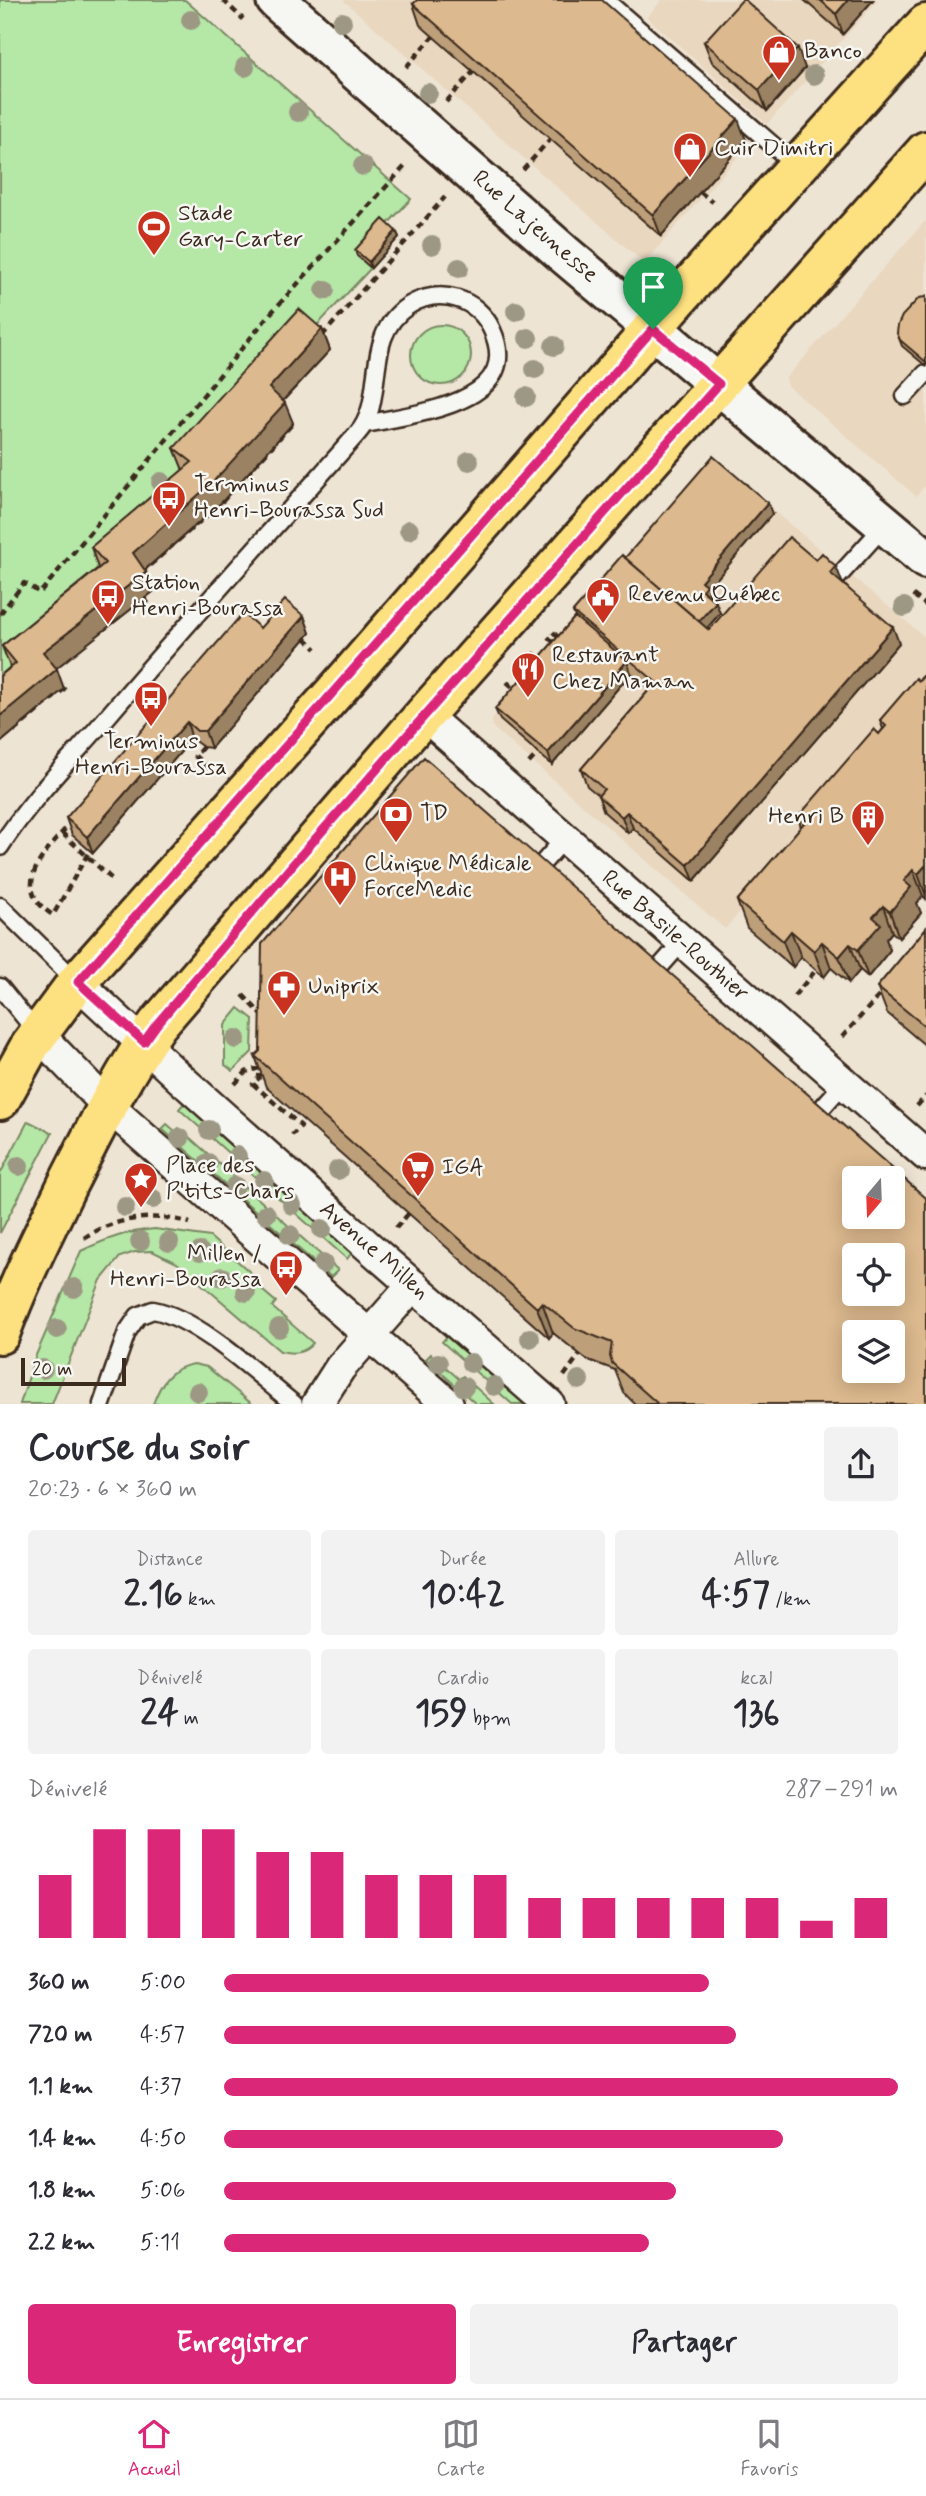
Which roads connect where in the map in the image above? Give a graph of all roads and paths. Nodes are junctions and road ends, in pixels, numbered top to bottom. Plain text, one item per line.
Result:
1 (276, 0) edge
2 (604, 0) edge
3 (926, 23) edge
4 (433, 37) edge
5 (406, 68) dead end
6 (474, 72) edge
7 (446, 103) dead end
8 (550, 139) edge
9 (926, 151) edge
10 (407, 164) dead end
11 (798, 167) junction
12 (523, 171) dead end
13 (700, 192) edge
14 (444, 197) dead end
15 (713, 202) dead end
16 (653, 329) junction
17 (324, 345) edge
18 (926, 373) edge
19 (719, 384) junction
20 (905, 396) dead end
21 (284, 416) edge
22 (366, 424) junction
23 (748, 481) dead end
24 (742, 489) edge
25 (885, 524) junction
26 (926, 559) edge
27 (837, 578) edge
28 (147, 583) edge
29 (153, 593) dead end
30 (144, 598) junction
31 (135, 605) edge
32 (151, 607) dead end
33 (0, 614) edge
34 (553, 632) dead end
35 (548, 637) dead end
36 (305, 638) edge
37 (566, 644) edge
38 (316, 649) dead end
39 (561, 649) edge
40 (533, 653) dead end
41 (547, 665) edge
42 (57, 681) edge
43 (507, 682) dead end
44 (522, 694) edge
45 (424, 715) junction
46 (10, 734) edge
47 (203, 747) edge
48 (538, 753) edge
49 (526, 766) dead end
50 (210, 770) dead end
51 (79, 813) edge
52 (62, 833) junction
53 (564, 839) junction
54 (0, 847) edge
55 (90, 850) edge
56 (86, 855) junction
57 (534, 873) edge
58 (114, 881) dead end
59 (0, 906) edge
60 (682, 942) junction
61 (816, 970) edge
62 (651, 977) edge
63 (78, 982) junction
64 (0, 987) edge
65 (243, 995) dead end
66 (791, 999) dead end
67 (886, 1001) edge
68 (272, 1016) edge
69 (38, 1034) junction
70 (839, 1040) dead end
71 (144, 1042) junction
72 (260, 1053) edge
73 (259, 1068) junction
74 (240, 1079) dead end
75 (844, 1083) junction
76 (926, 1096) edge
77 (0, 1100) edge
78 (107, 1105) junction
79 (916, 1108) dead end
80 (812, 1119) edge
81 (292, 1135) edge
82 (926, 1155) edge
83 (409, 1213) edge
84 (198, 1226) dead end
85 (396, 1228) edge
86 (81, 1241) dead end
87 (413, 1285) junction
88 (0, 1334) edge
89 (368, 1335) junction
90 (580, 1354) edge
91 (564, 1376) dead end
92 (102, 1404) edge
93 (294, 1404) edge
94 (317, 1404) edge
95 (448, 1404) edge
96 (549, 1404) edge

1 - 16 main road, Rue Lajeunesse
2 - 11 lane
3 - 11 main road
4 - 5 path
6 - 7 path
8 - 12 path
9 - 19 main road
10 - 33 path
11 - 16 main road
13 - 15 path
14 - 17 path
16 - 19 main road, Rue Lajeunesse
16 - 63 main road
18 - 20 lane
19 - 25 main road, Rue Lajeunesse
19 - 45 main road
21 - 28 path
22 - 22 lane
22 - 54 lane
23 - 24 path
25 - 26 main road, Rue Lajeunesse
25 - 27 lane
29 - 30 path
30 - 31 path
30 - 32 path
34 - 37 path
35 - 39 path
36 - 38 path
40 - 41 path
42 - 46 path
43 - 44 path
45 - 53 street, Rue Basile-Routhier
45 - 71 main road
47 - 50 path
48 - 49 path
51 - 52 path
52 - 56 path
52 - 56 path
53 - 57 lane
53 - 60 street, Rue Basile-Routhier
55 - 56 path
56 - 58 path
59 - 63 lane
60 - 62 lane
60 - 75 street, Rue Basile-Routhier
61 - 66 path
63 - 69 main road
63 - 71 street, Avenue Millen
64 - 69 lane
65 - 68 path
67 - 70 path
69 - 77 main road
69 - 78 street
71 - 78 main road
71 - 87 street, Avenue Millen
72 - 73 path
73 - 74 path
73 - 81 path
75 - 80 lane
75 - 82 street, Rue Basile-Routhier
76 - 79 path
78 - 88 main road
78 - 89 street
83 - 85 path
84 - 86 path
87 - 89 street
87 - 96 street, Avenue Millen
89 - 94 street
89 - 95 street
90 - 91 path
92 - 93 lane

